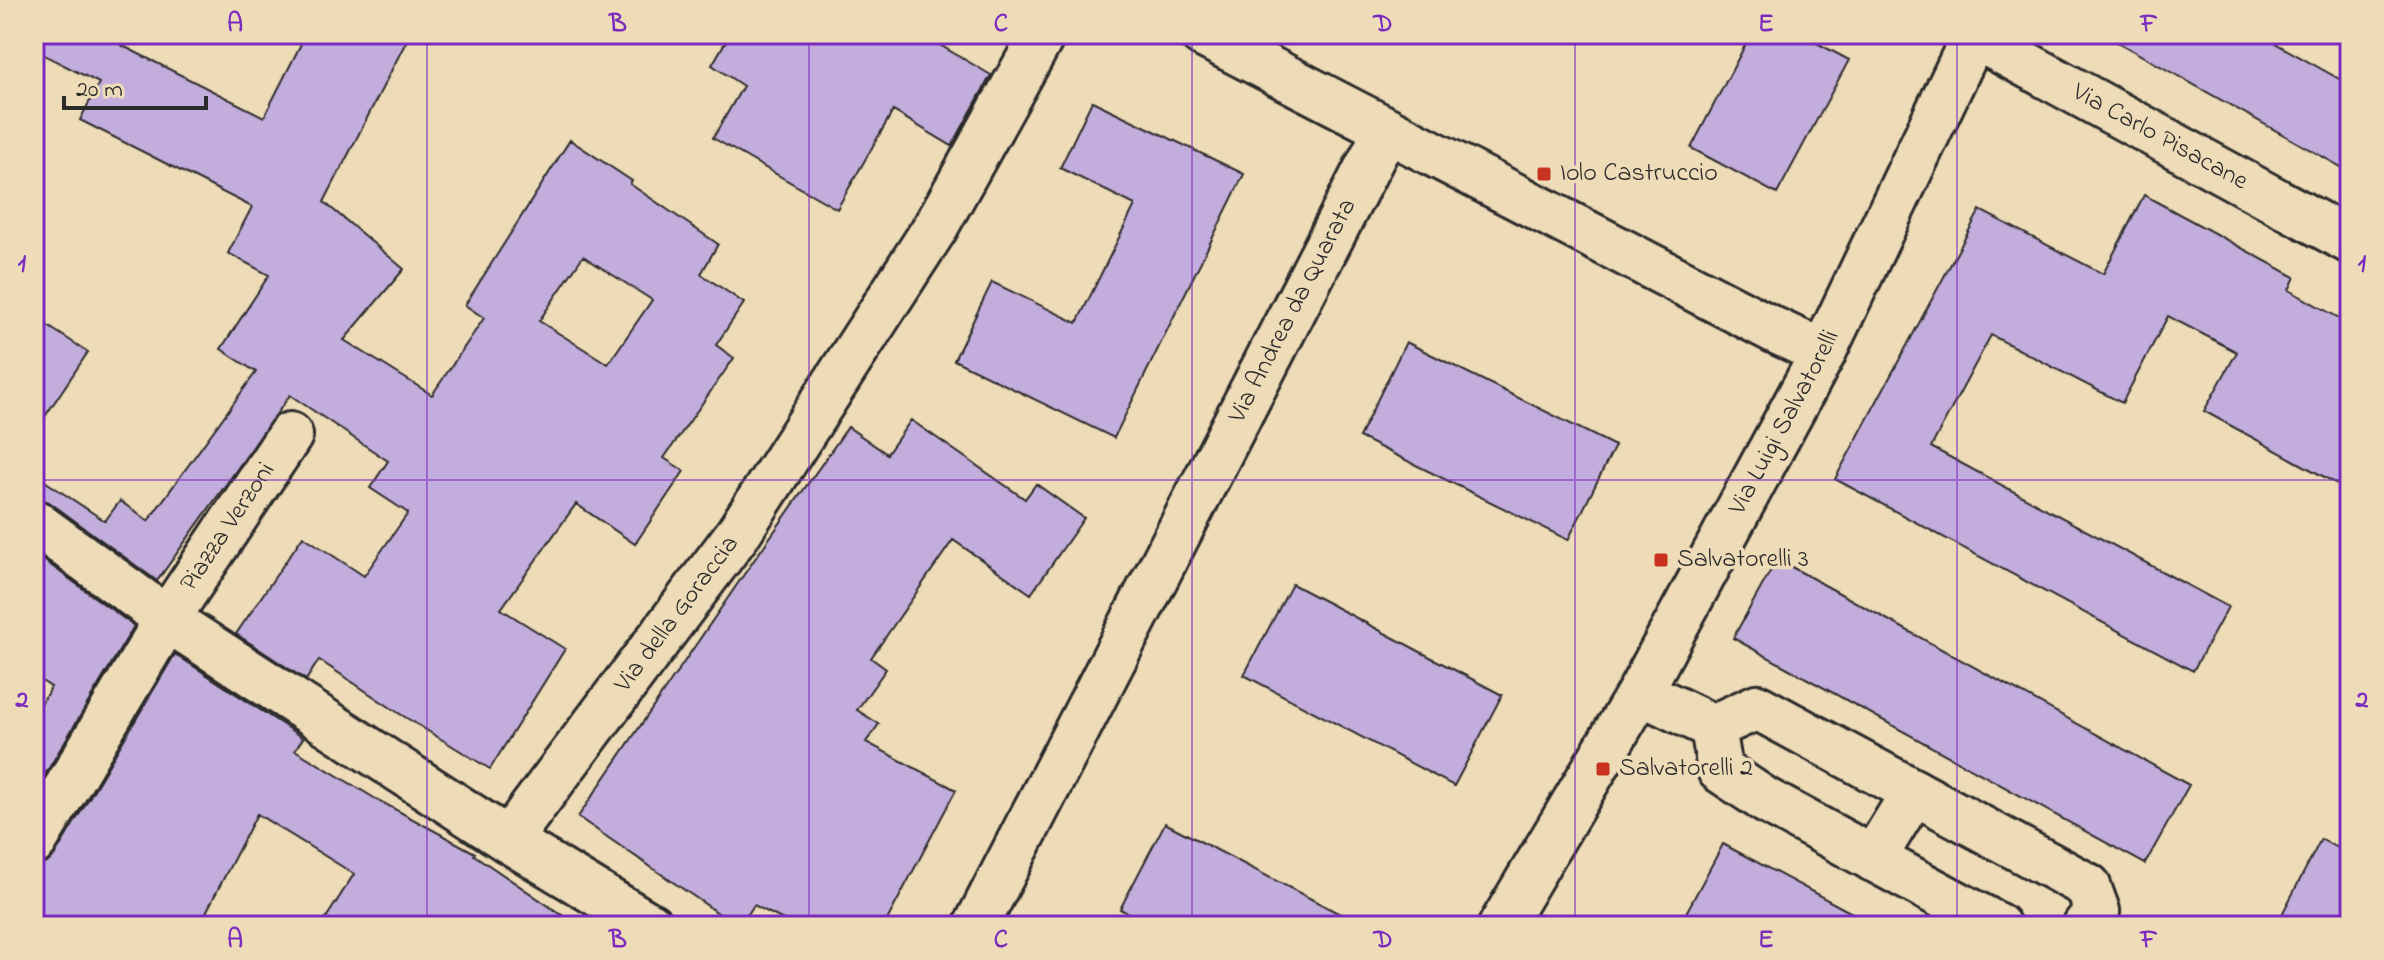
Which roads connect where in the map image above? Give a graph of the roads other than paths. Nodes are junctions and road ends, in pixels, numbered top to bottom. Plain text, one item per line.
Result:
1 (1043, 34) edge
2 (1202, 34) edge
3 (1973, 35) edge
4 (1386, 131) junction
5 (2350, 241) edge
6 (1823, 353) junction
7 (290, 435) dead end
8 (34, 522) edge
9 (167, 619) junction
10 (1640, 692) junction
11 (1713, 727) junction
12 (1914, 792) junction
13 (508, 840) junction
14 (34, 842) edge
15 (1873, 859) junction
16 (651, 926) edge
17 (976, 926) edge
18 (1501, 926) edge
19 (1998, 926) edge
20 (2085, 926) edge

1 - 13 street, Via della Goraccia
2 - 4 street
3 - 5 street, Via Carlo Pisacane
3 - 6 street, Via Luigi Salvatorelli
4 - 6 street
4 - 17 street, Via Andrea da Quarata
6 - 10 street, Via Luigi Salvatorelli
7 - 9 street, Piazza Verzoni
8 - 9 street
9 - 13 street
9 - 14 street, Piazza Verzoni
10 - 11 street
10 - 18 street, Via Luigi Salvatorelli
11 - 12 street
11 - 15 street
12 - 15 street
12 - 20 street
13 - 16 street
15 - 19 street

